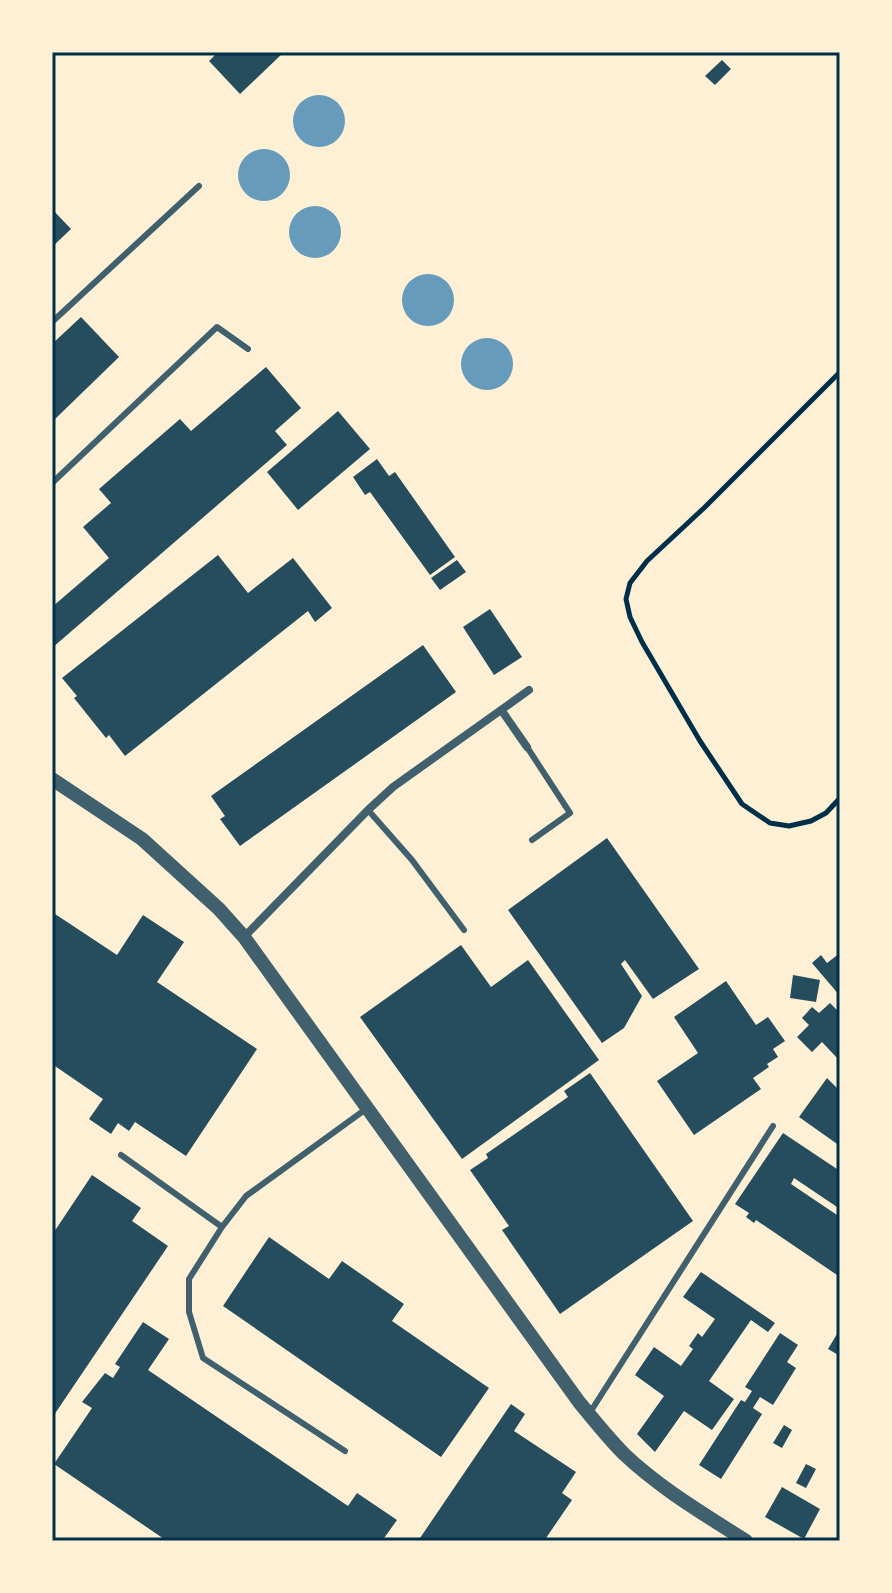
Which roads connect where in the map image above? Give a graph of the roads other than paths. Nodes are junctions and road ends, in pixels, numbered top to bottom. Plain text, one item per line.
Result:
1 (199, 186) dead end
2 (52, 322) edge
3 (248, 349) dead end
4 (52, 483) edge
5 (529, 690) dead end
6 (502, 711) junction
7 (527, 747) joint
8 (52, 779) edge
9 (368, 810) junction
10 (532, 840) dead end
11 (464, 930) dead end
12 (244, 937) junction
13 (366, 1109) junction
14 (773, 1126) dead end
15 (121, 1155) dead end
16 (222, 1227) junction
17 (589, 1414) junction
18 (345, 1451) dead end
19 (746, 1541) edge

1 - 2 lane
3 - 4 lane
5 - 6 street
6 - 7 street
6 - 9 street
7 - 10 lane
8 - 12 street
9 - 11 lane
9 - 12 street
12 - 13 street
13 - 16 lane
13 - 17 street
14 - 17 lane
15 - 16 lane
16 - 18 lane
17 - 19 street

